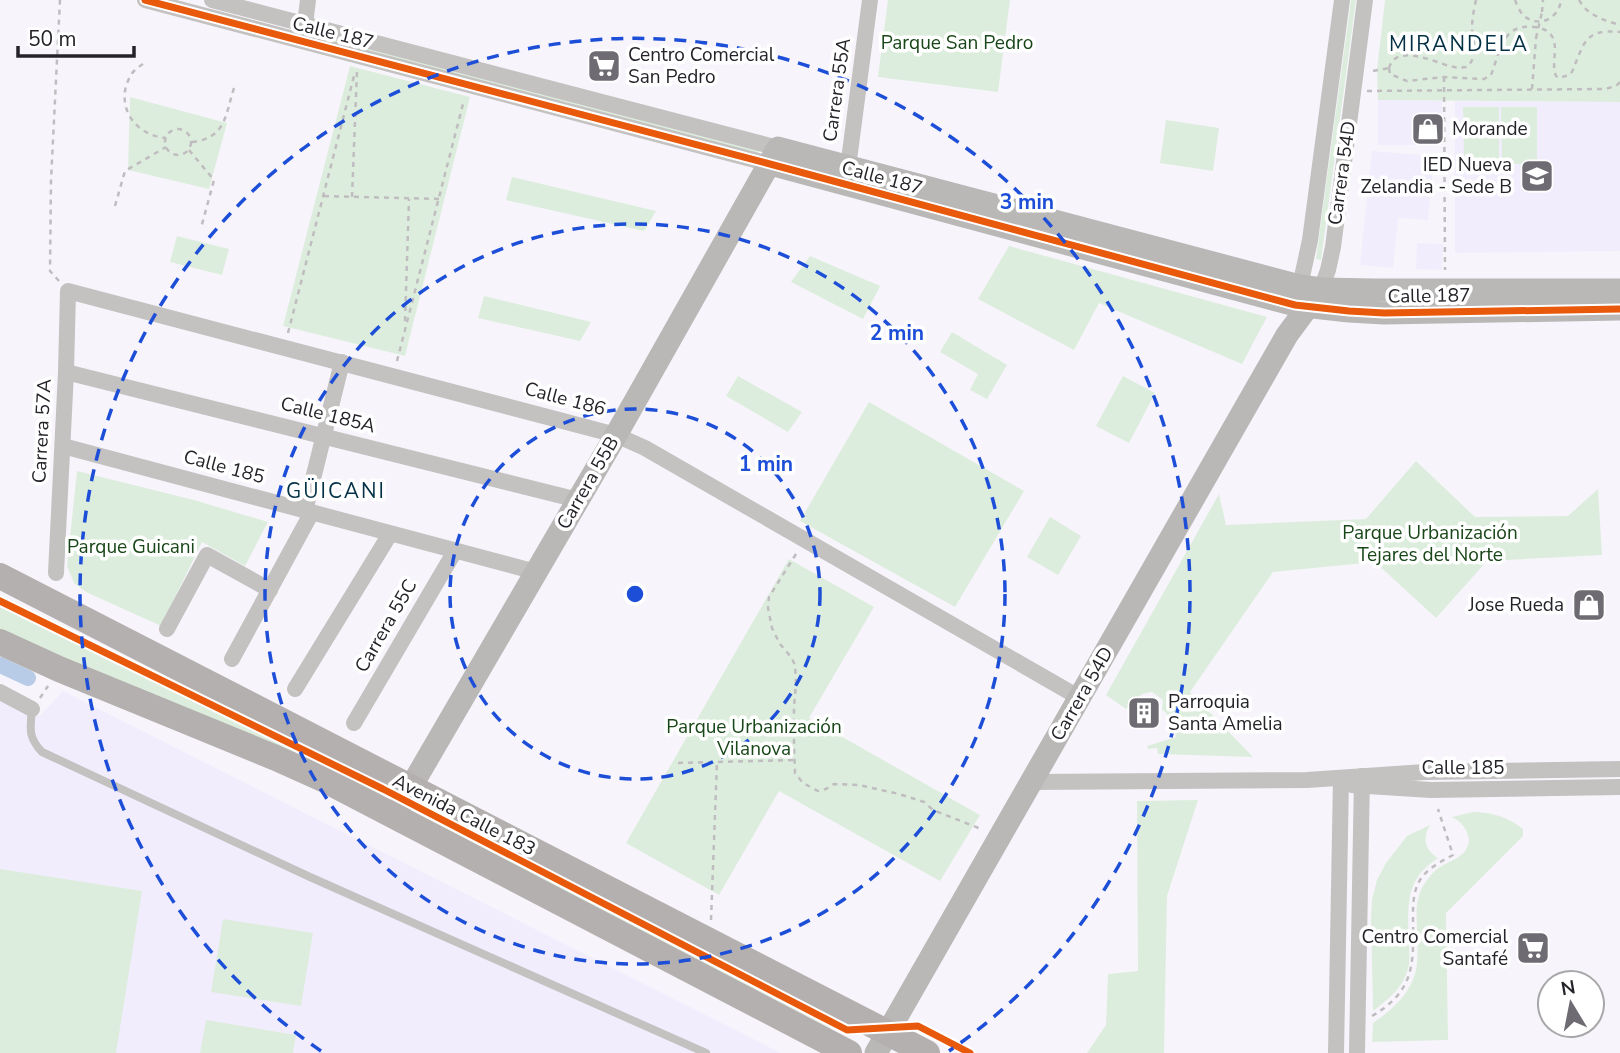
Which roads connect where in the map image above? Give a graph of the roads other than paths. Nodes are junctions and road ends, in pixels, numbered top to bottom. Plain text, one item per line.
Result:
1 (145, 0) edge
2 (212, 0) edge
3 (307, 0) edge
4 (870, 0) edge
5 (1342, 0) edge
6 (1365, 0) edge
7 (305, 24) junction
8 (302, 41) junction
9 (774, 156) junction
10 (847, 176) junction
11 (1620, 290) edge
12 (68, 291) joint
13 (1306, 297) junction
14 (1620, 309) edge
15 (342, 362) junction
16 (66, 372) junction
17 (616, 435) junction
18 (324, 436) junction
19 (63, 446) junction
20 (578, 500) junction
21 (308, 512) junction
22 (390, 534) junction
23 (454, 551) junction
24 (536, 572) junction
25 (56, 573) dead end
26 (0, 576) edge
27 (270, 590) junction
28 (0, 592) edge
29 (167, 629) dead end
30 (0, 642) edge
31 (154, 655) junction
32 (232, 659) dead end
33 (295, 689) dead end
34 (0, 692) edge
35 (1080, 698) junction
36 (32, 709) joint
37 (354, 723) dead end
38 (1620, 769) edge
39 (1341, 781) junction
40 (1362, 781) junction
41 (1032, 782) junction
42 (1620, 787) edge
43 (411, 788) junction
44 (394, 816) junction
45 (1340, 882) junction
46 (1361, 885) junction
47 (882, 1043) edge
48 (706, 1053) edge
49 (849, 1053) edge
50 (927, 1053) edge
51 (1336, 1053) edge
52 (1357, 1053) edge

1 - 8 street, Calle 187
2 - 7 street, Calle 187
3 - 7 street
4 - 10 street, Carrera 55A
5 - 13 street, Carrera 54D
6 - 13 street, Carrera 54D
7 - 8 street
7 - 9 street, Calle 187
8 - 9 street, Calle 187
9 - 10 street, Calle 187
9 - 17 street, Carrera 55B
10 - 13 street, Calle 187
11 - 13 street, Calle 187
12 - 15 street, Calle 186
12 - 16 street, Carrera 57A
13 - 14 street, Calle 187
13 - 35 street, Carrera 54D
15 - 17 street, Calle 186
15 - 18 street
16 - 18 street, Calle 185A
16 - 19 street, Carrera 57A
17 - 20 street, Carrera 55B
17 - 35 street, Calle 186
18 - 20 street, Calle 185A
18 - 21 street
19 - 21 street, Calle 185
19 - 25 street, Carrera 57A
20 - 24 street, Carrera 55B
21 - 22 street, Calle 185
21 - 27 street
22 - 23 street, Calle 185
22 - 33 street
23 - 24 street, Calle 185
23 - 37 street, Carrera 55C
24 - 43 street, Carrera 55B
26 - 31 main road, Avenida Calle 183
27 - 29 street
27 - 32 street
28 - 31 main road
30 - 44 main road, Avenida Calle 183
31 - 43 main road, Avenida Calle 183
34 - 36 street
35 - 41 street, Carrera 54D
36 - 48 lane
38 - 40 street, Calle 185
39 - 40 street, Calle 185
39 - 41 street, Calle 185
39 - 45 street
40 - 42 street, Calle 185
40 - 46 street
41 - 47 street, Carrera 54D
43 - 44 street, Carrera 55B
43 - 47 main road, Avenida Calle 183
44 - 49 main road, Avenida Calle 183
45 - 46 street
45 - 51 street
46 - 52 street
47 - 50 main road, Avenida Calle 183

